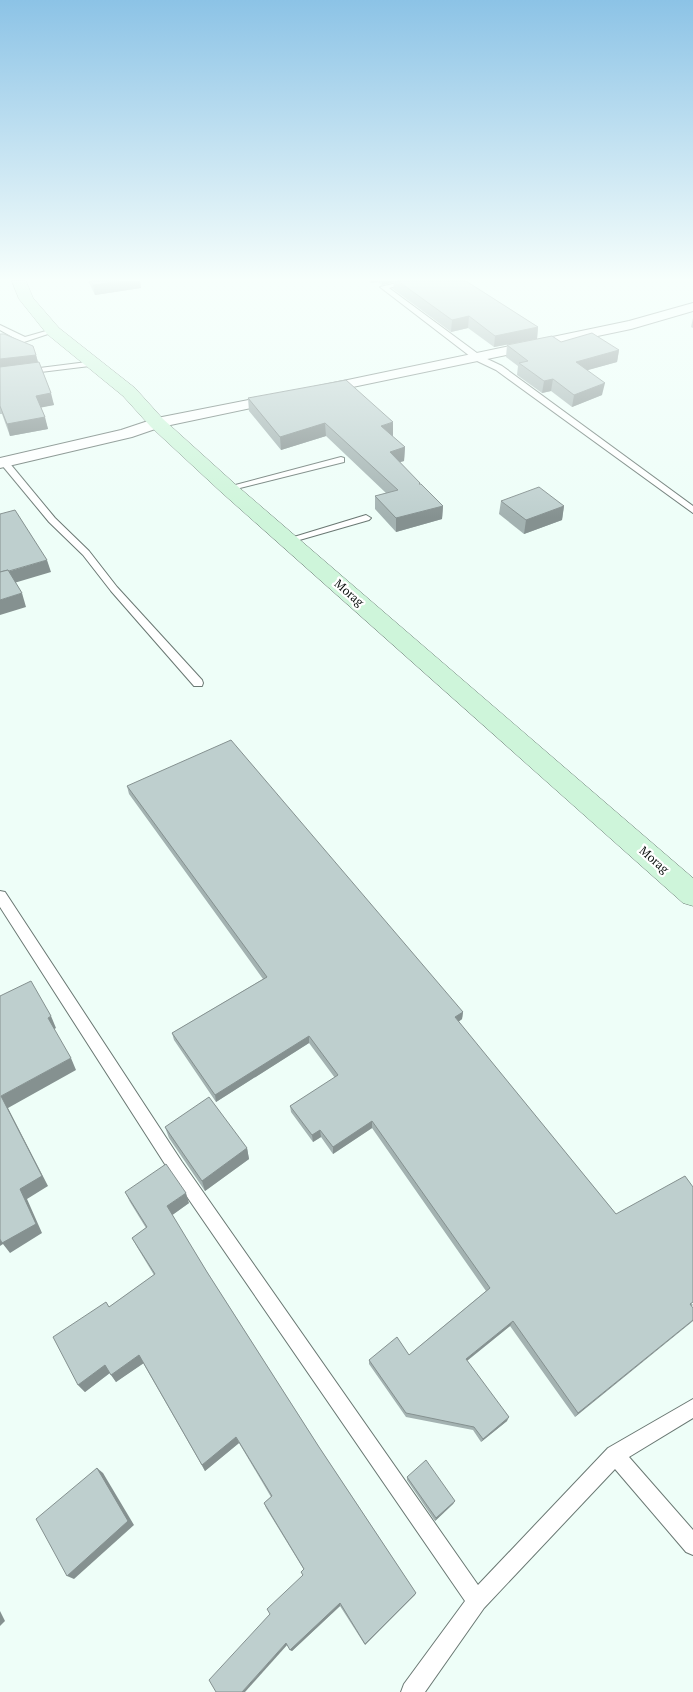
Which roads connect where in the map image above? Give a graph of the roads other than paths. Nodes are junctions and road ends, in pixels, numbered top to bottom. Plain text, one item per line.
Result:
1 (92, 360) edge
2 (468, 360) edge
3 (482, 360) edge
4 (96, 363) junction
5 (0, 375) edge
6 (157, 423) junction
7 (341, 460) dead end
8 (2, 462) edge
9 (228, 488) junction
10 (693, 510) edge
11 (366, 518) dead end
12 (289, 540) junction
13 (198, 683) dead end
14 (693, 895) edge
15 (0, 896) edge
16 (693, 1408) edge
17 (615, 1455) junction
18 (693, 1545) edge
19 (477, 1601) junction
20 (412, 1692) edge

1 - 4 main road, Morag
2 - 6 street
3 - 10 lane
4 - 5 lane
4 - 6 main road, Morag
6 - 8 street
6 - 9 main road, Morag
7 - 9 lane
8 - 13 lane
9 - 12 main road, Morag
11 - 12 lane
12 - 14 main road, Morag
15 - 19 lane
16 - 17 lane
17 - 18 lane
17 - 19 lane
19 - 20 lane

